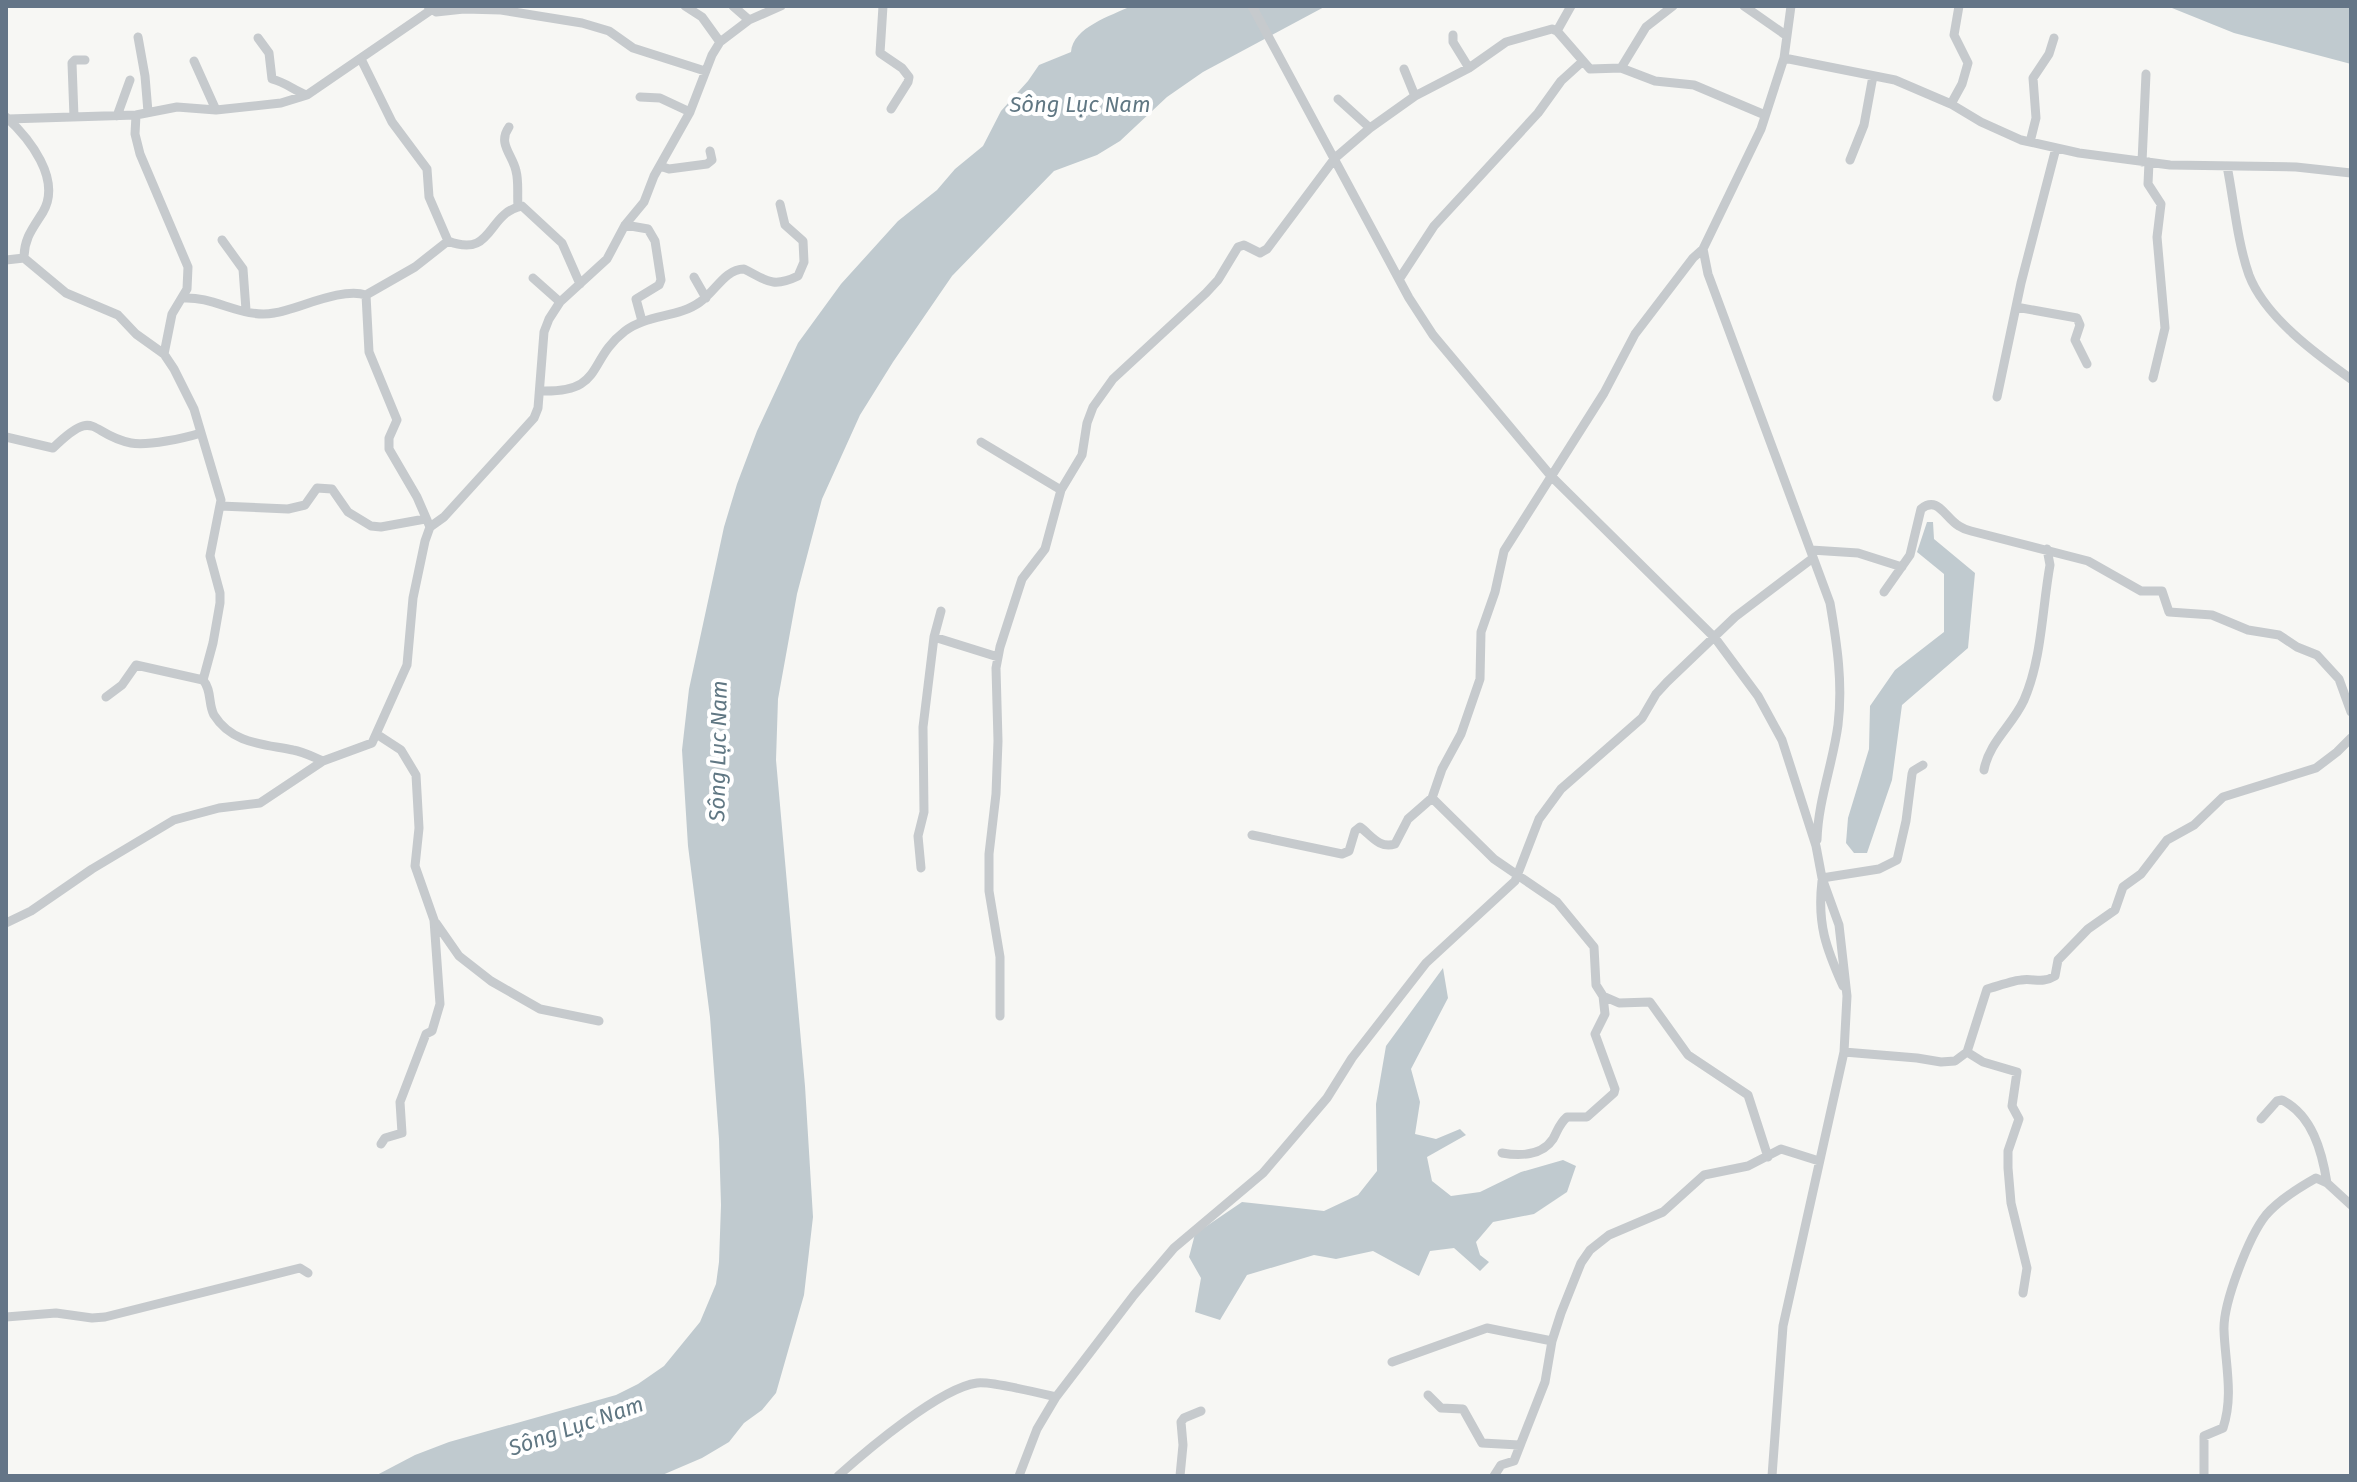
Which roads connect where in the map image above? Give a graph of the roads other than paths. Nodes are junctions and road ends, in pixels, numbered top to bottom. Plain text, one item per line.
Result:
1 (685, 6) edge
2 (733, 6) edge
3 (781, 6) edge
4 (883, 6) edge
5 (1252, 6) edge
6 (1571, 6) edge
7 (1673, 6) edge
8 (1744, 6) edge
9 (1791, 6) edge
10 (1959, 6) edge
11 (430, 8) edge
12 (764, 10) edge
13 (749, 20) junction
14 (1557, 31) junction
15 (1453, 35) dead end
16 (1787, 36) junction
17 (138, 37) dead end
18 (258, 38) dead end
19 (2054, 38) dead end
20 (720, 42) junction
21 (1784, 58) junction
22 (361, 59) junction
23 (85, 60) dead end
24 (194, 61) dead end
25 (1583, 61) junction
26 (1469, 68) junction
27 (1621, 68) junction
28 (1404, 69) dead end
29 (705, 71) junction
30 (2146, 74) dead end
31 (1873, 76) junction
32 (130, 80) dead end
33 (307, 95) junction
34 (1415, 96) junction
35 (640, 97) dead end
36 (1338, 99) dead end
37 (1951, 104) junction
38 (891, 109) dead end
39 (216, 110) junction
40 (148, 112) junction
41 (690, 112) junction
42 (136, 115) junction
43 (1765, 115) junction
44 (117, 116) junction
45 (74, 117) junction
46 (7, 118) edge
47 (509, 127) dead end
48 (1370, 128) junction
49 (2030, 142) junction
50 (2056, 148) junction
51 (710, 151) dead end
52 (1335, 158) junction
53 (1850, 160) dead end
54 (2146, 162) junction
55 (660, 166) junction
56 (2227, 166) junction
57 (2351, 173) edge
58 (780, 204) dead end
59 (518, 206) junction
60 (625, 225) junction
61 (222, 240) dead end
62 (448, 241) junction
63 (1703, 249) junction
64 (24, 258) junction
65 (6, 260) edge
66 (694, 277) dead end
67 (533, 278) dead end
68 (1400, 278) junction
69 (580, 284) junction
70 (366, 295) junction
71 (183, 298) junction
72 (706, 298) junction
73 (560, 302) junction
74 (2016, 307) junction
75 (246, 310) junction
76 (642, 321) junction
77 (164, 354) junction
78 (2087, 364) dead end
79 (2153, 378) dead end
80 (2351, 379) edge
81 (540, 391) junction
82 (1997, 397) dead end
83 (201, 433) junction
84 (6, 437) edge
85 (981, 442) dead end
86 (1551, 476) junction
87 (1061, 490) junction
88 (220, 506) junction
89 (428, 523) junction
90 (2047, 549) junction
91 (1812, 554) junction
92 (1902, 567) junction
93 (1884, 592) dead end
94 (941, 611) dead end
95 (934, 637) junction
96 (1715, 638) junction
97 (998, 657) junction
98 (203, 680) junction
99 (106, 697) dead end
100 (2351, 712) edge
101 (378, 735) junction
102 (2351, 738) edge
103 (323, 761) junction
104 (1923, 765) dead end
105 (1984, 770) dead end
106 (1432, 798) junction
107 (1252, 835) dead end
108 (1816, 846) junction
109 (921, 868) dead end
110 (1518, 877) junction
111 (1822, 878) junction
112 (434, 920) junction
113 (6, 923) edge
114 (1603, 996) junction
115 (1847, 996) junction
116 (1000, 1016) dead end
117 (599, 1021) dead end
118 (1844, 1052) junction
119 (1967, 1052) junction
120 (2261, 1119) dead end
121 (381, 1144) dead end
122 (1502, 1153) dead end
123 (1768, 1157) junction
124 (1819, 1161) junction
125 (2327, 1183) junction
126 (2349, 1199) edge
127 (308, 1273) dead end
128 (2023, 1293) dead end
129 (6, 1317) edge
130 (1552, 1341) junction
131 (1392, 1362) dead end
132 (1428, 1395) dead end
133 (1056, 1397) junction
134 (1201, 1411) dead end
135 (1519, 1445) junction
136 (838, 1476) edge
137 (1019, 1476) edge
138 (1180, 1476) edge
139 (1494, 1476) edge
140 (1772, 1476) edge
141 (2204, 1476) edge

1 - 20 street
2 - 13 street
3 - 12 street
4 - 38 street
5 - 52 street
6 - 14 street
7 - 27 street
8 - 16 street
9 - 16 street
10 - 37 street
11 - 22 street
11 - 29 street
12 - 13 street
13 - 20 street
14 - 25 street
14 - 26 street
15 - 26 street
16 - 21 street
17 - 40 street
18 - 33 street
19 - 49 street
20 - 29 street
21 - 31 street
21 - 43 street
22 - 33 street
22 - 62 street
23 - 45 street
24 - 39 street
25 - 27 street
25 - 68 street
26 - 34 street
27 - 43 street
28 - 34 street
29 - 41 street
30 - 54 street
31 - 37 street
31 - 53 street
32 - 44 street
33 - 39 street
34 - 48 street
35 - 41 street
36 - 48 street
37 - 49 street
39 - 40 street
40 - 42 street
41 - 55 street
42 - 44 street
42 - 71 street
43 - 63 street
44 - 45 street
45 - 46 street
46 - 64 street
47 - 59 street
48 - 52 street
49 - 50 street
50 - 54 street
50 - 74 street
51 - 55 street
52 - 68 street
52 - 87 street
54 - 56 street
54 - 79 street
55 - 60 street
56 - 57 street
56 - 80 street
58 - 72 street
59 - 62 street
59 - 69 street
60 - 69 street
60 - 76 street
61 - 75 street
62 - 70 street
63 - 86 street
63 - 91 street
64 - 65 street
64 - 77 street
66 - 72 street
67 - 73 street
68 - 86 street
69 - 73 street
70 - 75 street
70 - 89 street
71 - 75 street
71 - 77 street
72 - 76 street
73 - 81 street
74 - 78 street
74 - 82 street
76 - 81 street
77 - 83 street
81 - 89 street
83 - 84 street
83 - 88 street
85 - 87 street
86 - 96 street
86 - 106 street
87 - 97 street
88 - 89 street
88 - 98 street
89 - 101 street
90 - 92 street
90 - 100 street
90 - 105 street
91 - 92 street
91 - 96 street
91 - 108 street
92 - 93 street
94 - 95 street
95 - 97 street
95 - 109 street
96 - 108 street
96 - 110 street
97 - 116 street
98 - 99 street
98 - 103 street
101 - 103 street
101 - 112 street
102 - 119 street
103 - 113 street
104 - 111 street
106 - 107 street
106 - 110 street
108 - 111 street
110 - 114 street
110 - 133 street
111 - 115 street
111 - 115 street
112 - 117 street
112 - 121 street
114 - 122 street
114 - 123 street
115 - 118 street
118 - 119 street
118 - 124 street
119 - 128 street
120 - 125 street
123 - 124 street
123 - 130 street
124 - 140 street
125 - 126 street
125 - 141 street
127 - 129 street
130 - 131 street
130 - 135 street
132 - 135 street
133 - 136 street
133 - 137 street
134 - 138 street
135 - 139 street

